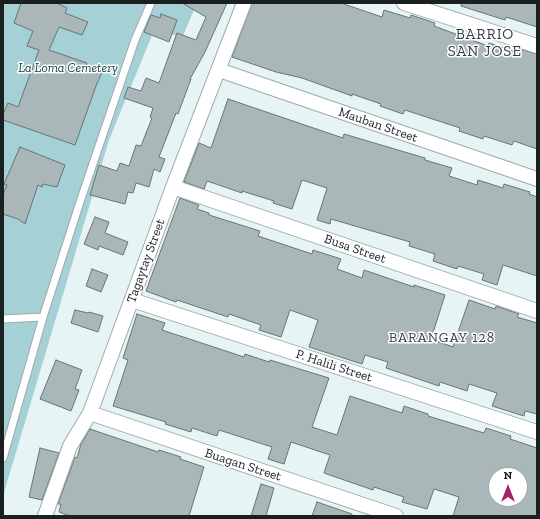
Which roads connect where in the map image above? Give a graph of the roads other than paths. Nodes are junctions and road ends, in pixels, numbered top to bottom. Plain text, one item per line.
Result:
1 (151, 3) edge
2 (244, 3) edge
3 (404, 3) edge
4 (537, 46) edge
5 (219, 70) junction
6 (537, 179) edge
7 (173, 187) junction
8 (132, 300) junction
9 (537, 311) edge
10 (43, 317) junction
11 (3, 319) edge
12 (90, 413) junction
13 (537, 432) edge
14 (3, 458) edge
15 (45, 516) edge
16 (396, 516) edge

1 - 10 lane
2 - 5 street, Tagaytay Street
3 - 4 street
5 - 6 street, Mauban Street
5 - 7 street, Tagaytay Street
7 - 8 street, Tagaytay Street
7 - 9 street, Busa Street
8 - 12 street, Tagaytay Street
8 - 13 street, P. Halili Street
10 - 11 lane
10 - 14 lane
12 - 15 street, Tagaytay Street
12 - 16 street, Buagan Street

